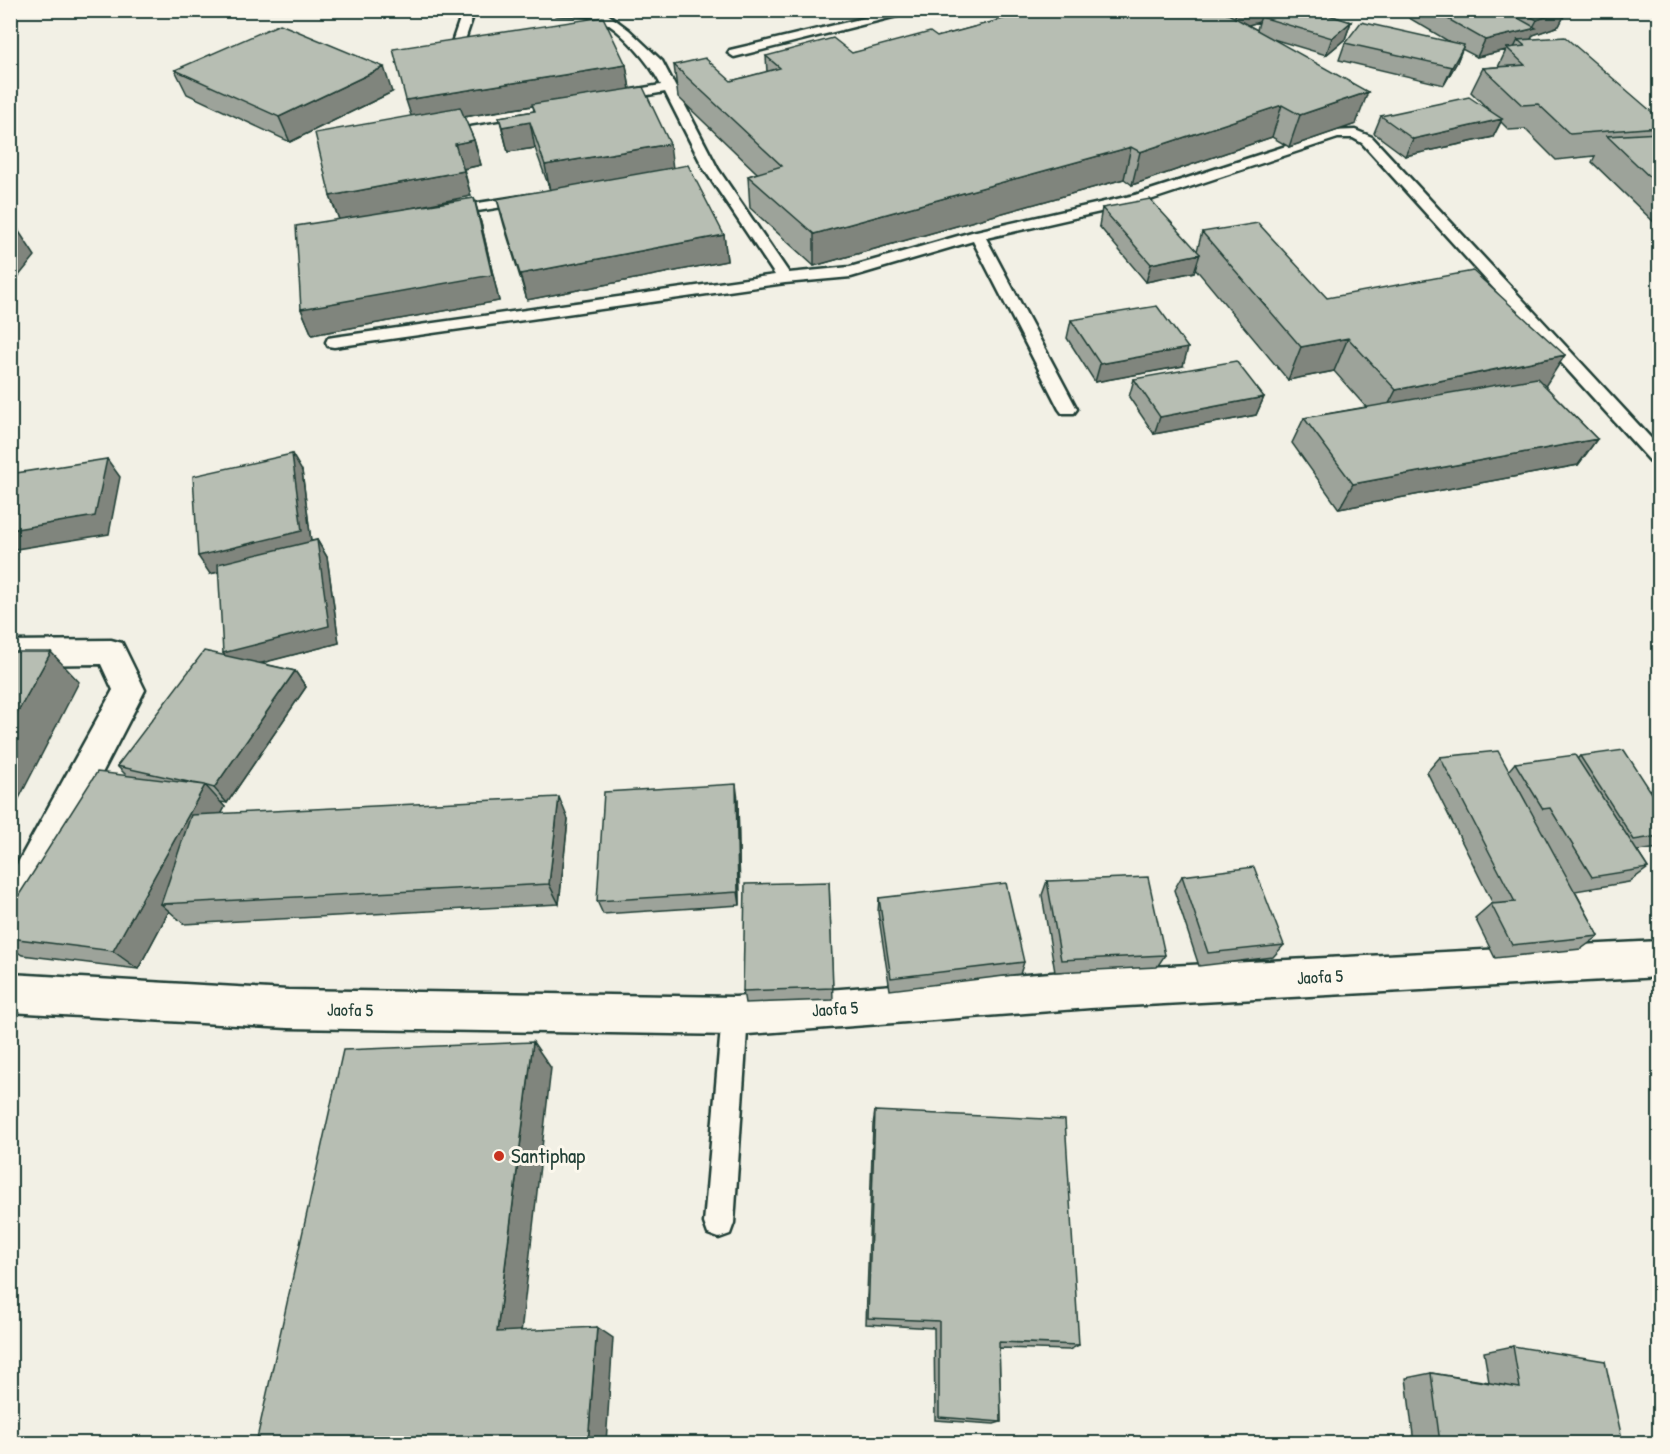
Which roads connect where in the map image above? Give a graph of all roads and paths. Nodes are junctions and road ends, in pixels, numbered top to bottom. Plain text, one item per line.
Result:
1 (469, 10) edge
2 (556, 10) edge
3 (915, 10) edge
4 (625, 33) junction
5 (602, 35) edge
6 (489, 47) edge
7 (734, 53) dead end
8 (669, 87) junction
9 (599, 99) edge
10 (576, 103) edge
11 (426, 128) edge
12 (547, 196) edge
13 (430, 215) edge
14 (977, 235) junction
15 (785, 278) junction
16 (334, 342) dead end
17 (1068, 409) dead end
18 (1659, 460) edge
19 (10, 653) edge
20 (10, 914) edge
21 (1659, 959) edge
22 (10, 993) edge
23 (735, 1016) junction
24 (719, 1223) dead end

1 - 6 lane
2 - 4 lane
3 - 7 lane
4 - 5 lane
4 - 8 lane
8 - 9 lane
8 - 15 lane
10 - 11 lane
12 - 13 lane
14 - 15 lane
14 - 17 lane
14 - 18 lane
15 - 16 lane
19 - 20 street
21 - 23 street, Jaofa 5
22 - 23 street, Jaofa 5
23 - 24 lane

